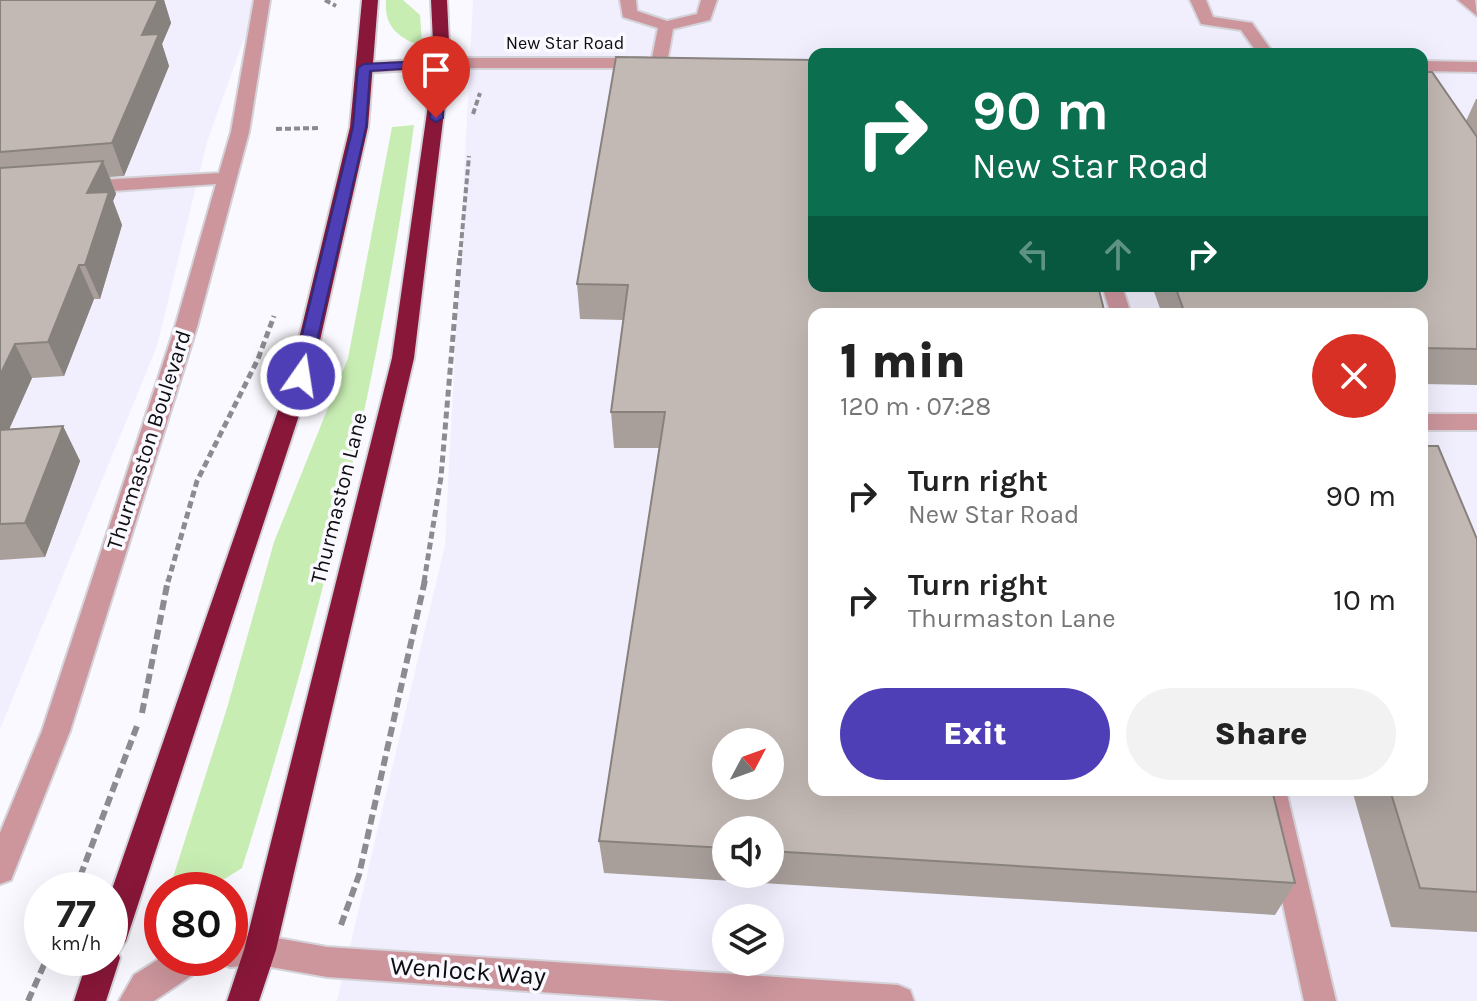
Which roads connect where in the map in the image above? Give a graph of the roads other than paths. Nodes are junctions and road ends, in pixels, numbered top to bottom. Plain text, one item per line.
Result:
1 (262, 0) edge
2 (370, 0) edge
3 (439, 0) edge
4 (628, 0) edge
5 (709, 0) edge
6 (1198, 0) edge
7 (1466, 0) edge
8 (1477, 11) edge
9 (666, 26) junction
10 (1262, 48) edge
11 (442, 63) junction
12 (1428, 66) edge
13 (1477, 67) edge
14 (364, 68) junction
15 (228, 178) junction
16 (61, 189) edge
17 (1428, 422) edge
18 (1477, 422) edge
19 (1273, 796) edge
20 (0, 870) edge
21 (128, 888) edge
22 (248, 940) edge
23 (248, 951) edge
24 (98, 976) edge
25 (161, 976) edge
26 (244, 976) edge
27 (90, 1001) edge
28 (135, 1001) edge
29 (243, 1001) edge
30 (898, 1001) edge
31 (1320, 1001) edge

1 - 15 street, Thurmaston Boulevard
2 - 14 highway
3 - 11 highway, Thurmaston Lane
4 - 9 street
5 - 9 street
6 - 10 street
7 - 8 street
9 - 11 street, New Star Road
11 - 14 street, New Star Road
11 - 22 highway, Thurmaston Lane
12 - 13 street
14 - 21 highway
15 - 16 street
15 - 20 street, Thurmaston Boulevard
17 - 18 street
19 - 31 street
23 - 30 street, Wenlock Way
24 - 27 highway
25 - 28 street
26 - 29 highway, Thurmaston Lane

